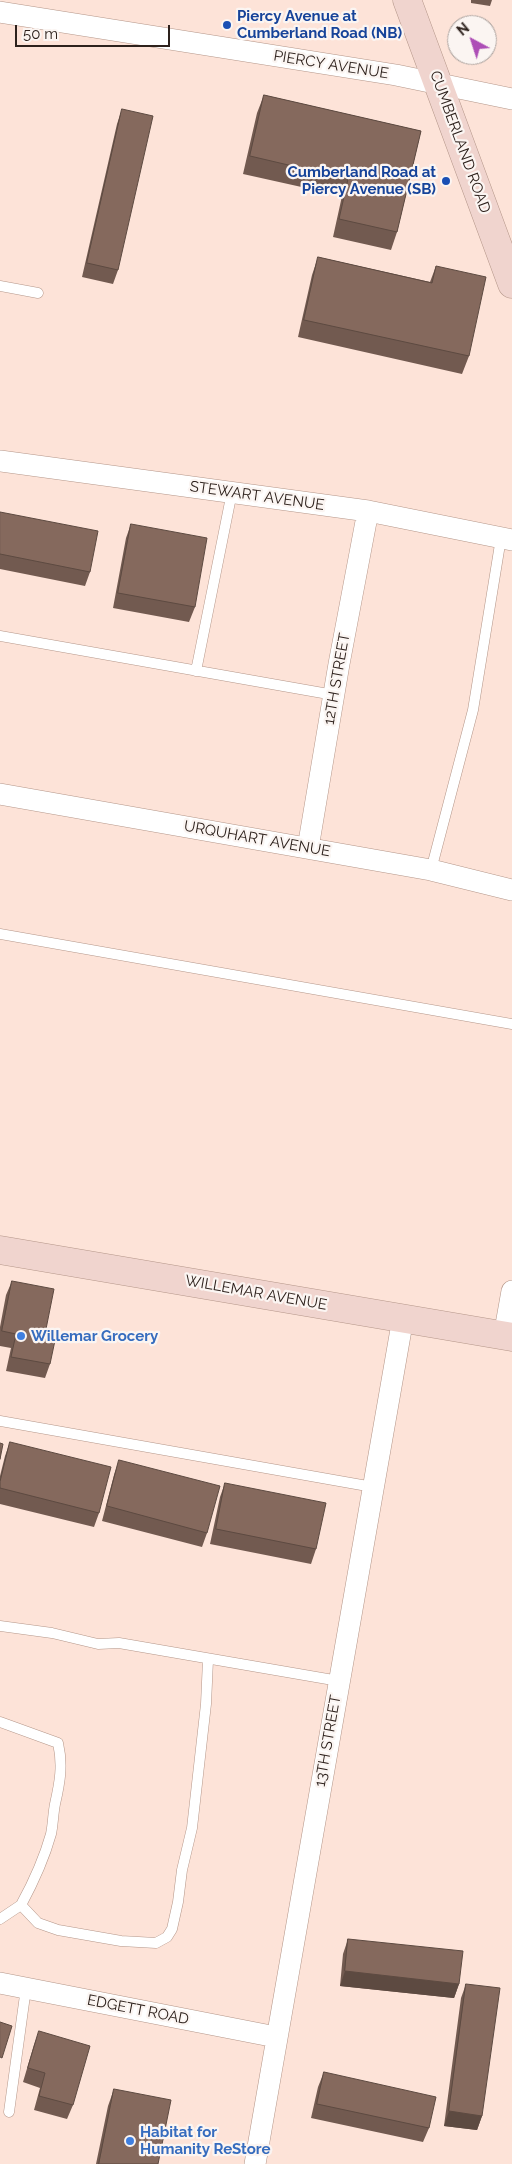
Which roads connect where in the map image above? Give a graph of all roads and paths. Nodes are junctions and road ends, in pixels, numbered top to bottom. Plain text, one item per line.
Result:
1 (408, 0) edge
2 (0, 12) edge
3 (439, 83) junction
4 (512, 99) edge
5 (512, 284) edge
6 (0, 286) edge
7 (38, 293) dead end
8 (0, 461) edge
9 (232, 492) junction
10 (368, 511) junction
11 (507, 539) edge
12 (0, 636) edge
13 (196, 671) junction
14 (334, 695) junction
15 (0, 794) edge
16 (308, 848) junction
17 (431, 870) junction
18 (512, 890) edge
19 (0, 934) edge
20 (512, 1024) edge
21 (0, 1250) edge
22 (512, 1291) edge
23 (403, 1318) junction
24 (508, 1336) edge
25 (0, 1421) edge
26 (373, 1487) junction
27 (0, 1626) edge
28 (208, 1660) junction
29 (339, 1681) junction
30 (0, 1722) edge
31 (21, 1905) junction
32 (0, 1919) edge
33 (0, 1983) edge
34 (26, 1988) junction
35 (276, 2037) junction
36 (9, 2112) dead end
37 (255, 2164) edge

1 - 3 street, CUMBERLAND ROAD
2 - 3 street, PIERCY AVENUE
3 - 4 street, PIERCY AVENUE
3 - 5 street, CUMBERLAND ROAD
6 - 7 lane
8 - 9 street, STEWART AVENUE
9 - 10 street, STEWART AVENUE
9 - 13 lane
10 - 11 street, STEWART AVENUE
10 - 14 street, 12TH STREET
11 - 17 lane
12 - 13 lane
13 - 14 lane
14 - 16 street, 12TH STREET
15 - 16 street, URQUHART AVENUE
16 - 17 street, URQUHART AVENUE
17 - 18 street, URQUHART AVENUE
19 - 20 lane
21 - 23 street, WILLEMAR AVENUE
22 - 24 street
23 - 24 street, WILLEMAR AVENUE
23 - 26 street, 13TH STREET
25 - 26 lane
26 - 29 street, 13TH STREET
27 - 28 lane
28 - 29 lane
28 - 31 lane
29 - 35 street, 13TH STREET
30 - 31 lane
31 - 32 lane
33 - 34 street, EDGETT ROAD
34 - 35 street, EDGETT ROAD
34 - 36 lane
35 - 37 street, 13TH STREET

